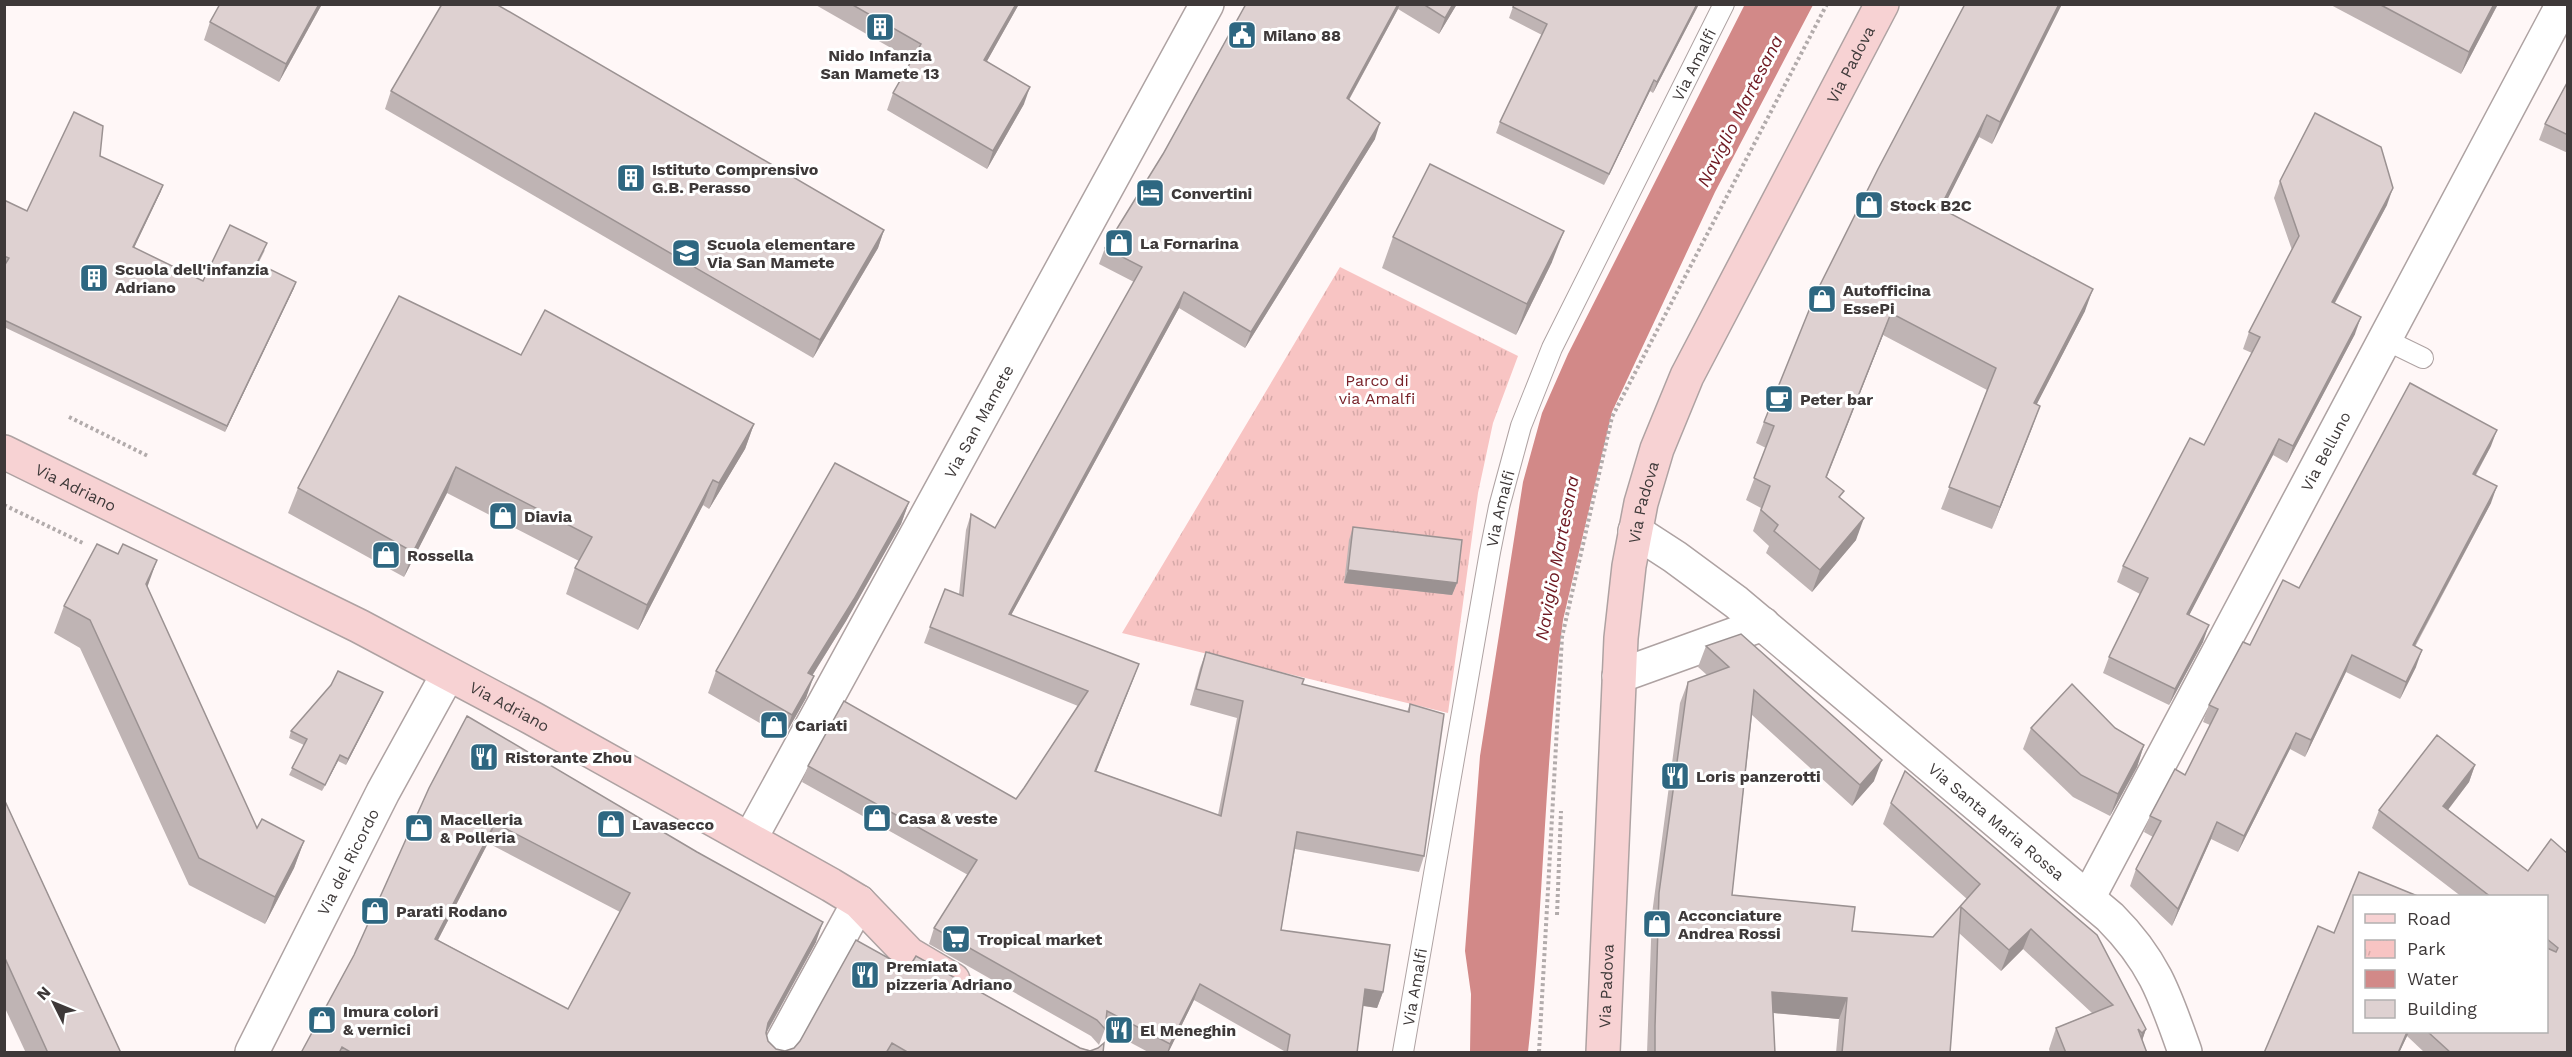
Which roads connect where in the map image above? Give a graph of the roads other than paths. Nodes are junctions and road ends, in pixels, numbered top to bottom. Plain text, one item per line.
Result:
1 (1207, 4) edge
2 (1724, 4) edge
3 (1882, 4) edge
4 (2564, 4) edge
5 (2386, 340) junction
6 (2423, 358) dead end
7 (4, 452) edge
8 (1635, 531) junction
9 (1763, 624) junction
10 (448, 674) junction
11 (1619, 676) junction
12 (750, 839) junction
13 (2088, 898) junction
14 (859, 902) junction
15 (979, 995) edge
16 (252, 1053) edge
17 (777, 1053) edge
18 (1403, 1053) edge
19 (1603, 1053) edge
20 (2185, 1053) edge

1 - 12 street, Via San Mamete
2 - 18 lane, Via Amalfi
3 - 8 street, Via Padova
4 - 5 street, Via Belluno
5 - 6 lane
5 - 13 street, Via Belluno
7 - 10 street, Via Adriano
8 - 9 street, Via Santa Maria Rossa
8 - 11 street, Via Padova
9 - 11 street
9 - 13 street, Via Santa Maria Rossa
10 - 12 street, Via Adriano
10 - 16 street, Via del Ricordo
11 - 19 street, Via Padova
12 - 14 street, Via Adriano
13 - 20 street, Via Santa Maria Rossa
14 - 15 street, Via Adriano
14 - 17 street

